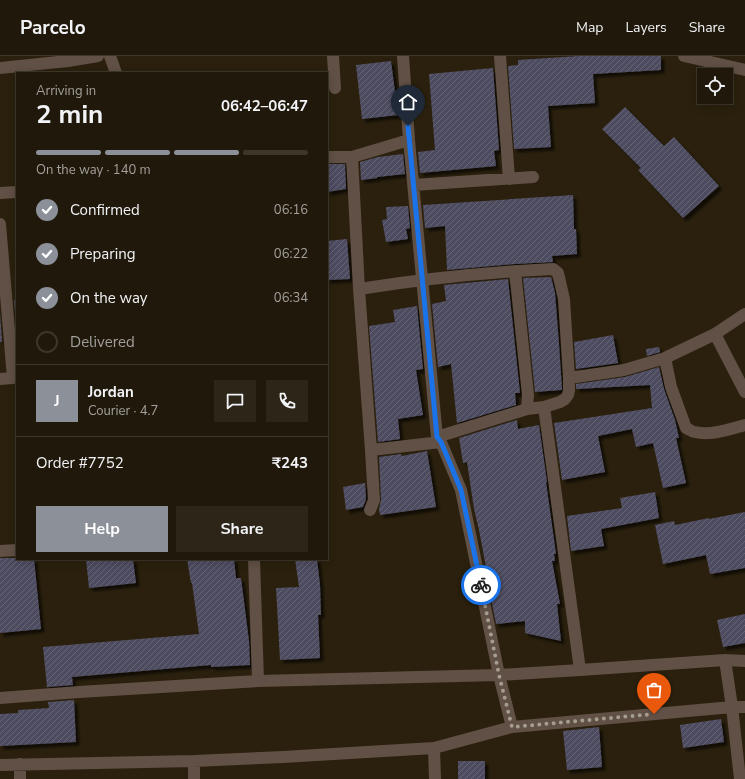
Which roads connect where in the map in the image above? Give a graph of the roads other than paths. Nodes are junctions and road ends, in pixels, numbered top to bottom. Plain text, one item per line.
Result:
1 (98, 56) edge
2 (110, 56) edge
3 (333, 56) edge
4 (403, 56) edge
5 (500, 56) edge
6 (684, 56) edge
7 (68, 58) edge
8 (0, 68) edge
9 (745, 70) edge
10 (116, 72) edge
11 (335, 88) dead end
12 (409, 140) junction
13 (328, 157) edge
14 (352, 157) junction
15 (533, 177) dead end
16 (509, 178) junction
17 (414, 185) junction
18 (16, 192) edge
19 (0, 193) edge
20 (0, 224) edge
21 (515, 271) junction
22 (423, 279) junction
23 (358, 288) junction
24 (745, 314) edge
25 (715, 334) junction
26 (665, 358) junction
27 (15, 378) edge
28 (569, 378) junction
29 (0, 379) edge
30 (745, 392) edge
31 (544, 407) junction
32 (527, 408) junction
33 (745, 425) edge
34 (439, 440) junction
35 (371, 450) junction
36 (370, 510) dead end
37 (16, 550) edge
38 (0, 551) edge
39 (254, 560) edge
40 (725, 660) junction
41 (745, 661) edge
42 (580, 670) junction
43 (499, 675) junction
44 (258, 681) junction
45 (0, 696) edge
46 (732, 707) junction
47 (745, 707) edge
48 (512, 727) junction
49 (434, 748) junction
50 (194, 761) junction
51 (20, 764) junction
52 (0, 766) edge
53 (20, 779) edge
54 (194, 779) edge
55 (435, 779) edge
56 (740, 779) edge

1 - 7 street
2 - 10 street
3 - 11 street
4 - 12 street
5 - 16 street
6 - 9 street
7 - 8 street
12 - 14 street
12 - 17 street
13 - 14 street
14 - 23 street
15 - 16 street
16 - 17 street
17 - 22 street
18 - 19 street
20 - 27 street
21 - 22 street
21 - 28 street
21 - 32 street
22 - 23 street
22 - 34 street
23 - 35 street
24 - 25 street
25 - 26 street
25 - 30 street
26 - 28 street
26 - 33 street
27 - 29 street
28 - 31 street
31 - 32 street
31 - 42 street
32 - 34 street
34 - 35 street
34 - 43 street
35 - 36 street
37 - 38 street
39 - 44 street
40 - 41 street
40 - 42 street
40 - 46 street
42 - 43 street
43 - 44 street
43 - 48 street
44 - 45 street
46 - 47 street
46 - 48 street
46 - 56 street
48 - 49 street
49 - 50 street
49 - 55 street
50 - 51 street
50 - 54 street
51 - 52 street
51 - 53 street

